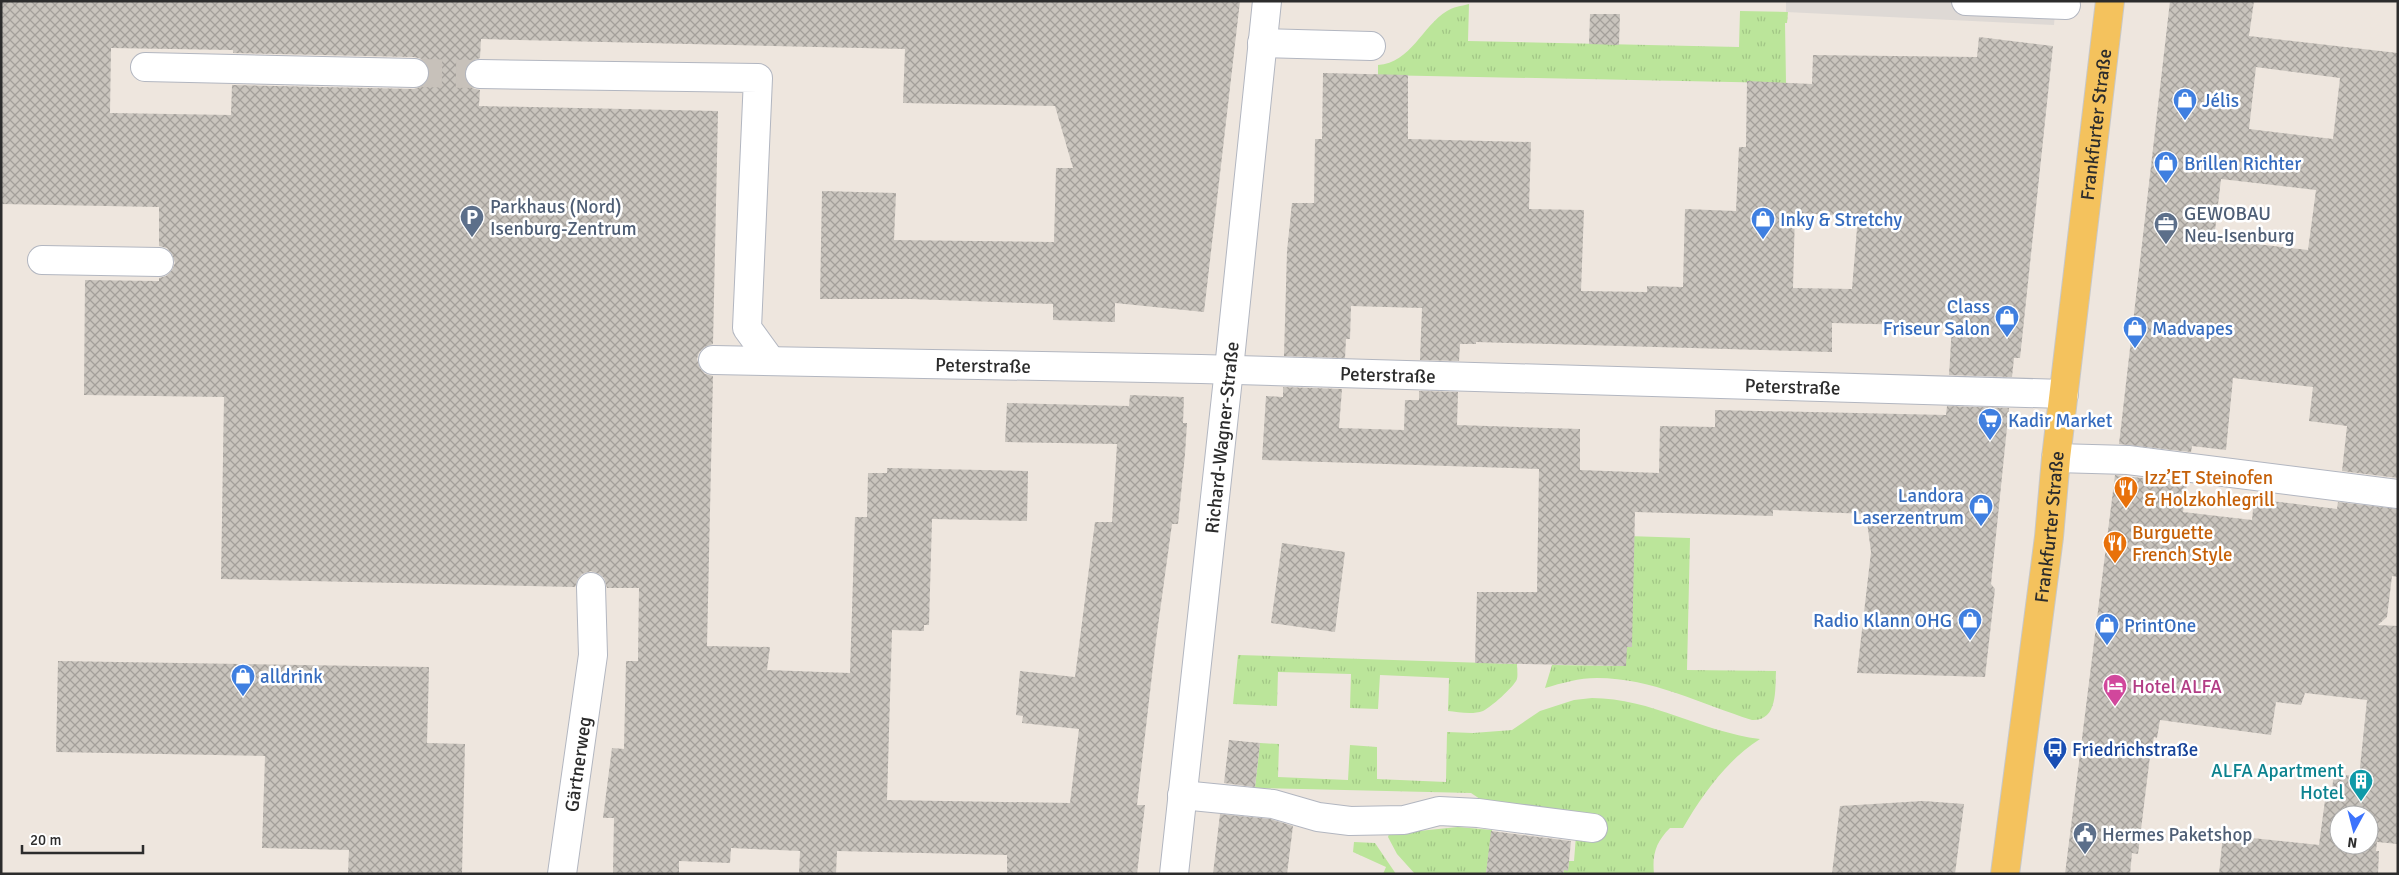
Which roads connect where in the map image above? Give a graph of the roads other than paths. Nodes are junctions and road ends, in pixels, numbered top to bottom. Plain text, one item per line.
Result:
1 (1267, 1) edge
2 (1966, 1) edge
3 (2110, 1) edge
4 (2066, 5) dead end
5 (1262, 43) junction
6 (1371, 46) dead end
7 (145, 67) dead end
8 (414, 73) tunnel mouth
9 (480, 74) tunnel mouth
10 (42, 260) dead end
11 (159, 262) dead end
12 (713, 360) dead end
13 (770, 361) junction
14 (1230, 370) junction
15 (2064, 394) junction
16 (2056, 458) junction
17 (2398, 494) edge
18 (591, 587) dead end
19 (1182, 795) junction
20 (1594, 828) dead end
21 (562, 874) edge
22 (1174, 874) edge
23 (2005, 874) edge

1 - 5 street, Richard-Wagner-Straße
2 - 4 street
3 - 15 main road, Frankfurter Straße
5 - 6 street
5 - 14 street, Richard-Wagner-Straße
7 - 8 street
9 - 13 street
10 - 11 street
12 - 13 street, Peterstraße
13 - 14 street, Peterstraße
14 - 15 street, Peterstraße
14 - 19 street, Richard-Wagner-Straße
15 - 16 main road, Frankfurter Straße
16 - 17 street
16 - 23 main road, Frankfurter Straße
18 - 21 street, Gärtnerweg
19 - 20 street
19 - 22 street, Richard-Wagner-Straße

